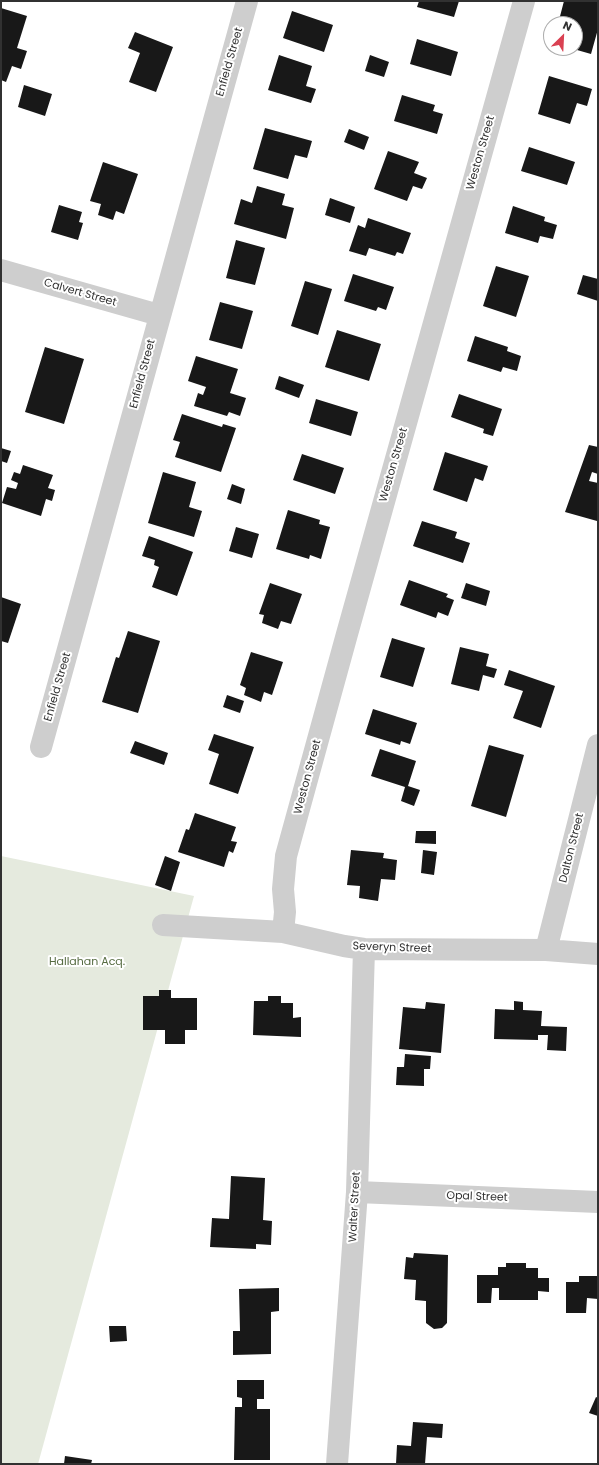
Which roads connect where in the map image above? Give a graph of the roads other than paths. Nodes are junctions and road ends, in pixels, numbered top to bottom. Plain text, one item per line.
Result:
1 (246, 1) edge
2 (524, 1) edge
3 (1, 270) edge
4 (159, 315) junction
5 (598, 746) edge
6 (41, 747) dead end
7 (164, 925) dead end
8 (283, 932) junction
9 (364, 949) junction
10 (546, 950) junction
11 (598, 954) edge
12 (357, 1192) junction
13 (598, 1202) edge
14 (337, 1464) edge

1 - 4 street, Enfield Street
2 - 8 street, Weston Street
3 - 4 street, Calvert Street
4 - 6 street, Enfield Street
5 - 10 street, Dalton Street
7 - 8 street, Severyn Street
8 - 9 street, Severyn Street
9 - 10 street, Severyn Street
9 - 12 street, Walter Street
10 - 11 street, Severyn Street
12 - 13 street, Opal Street
12 - 14 street, Walter Street

